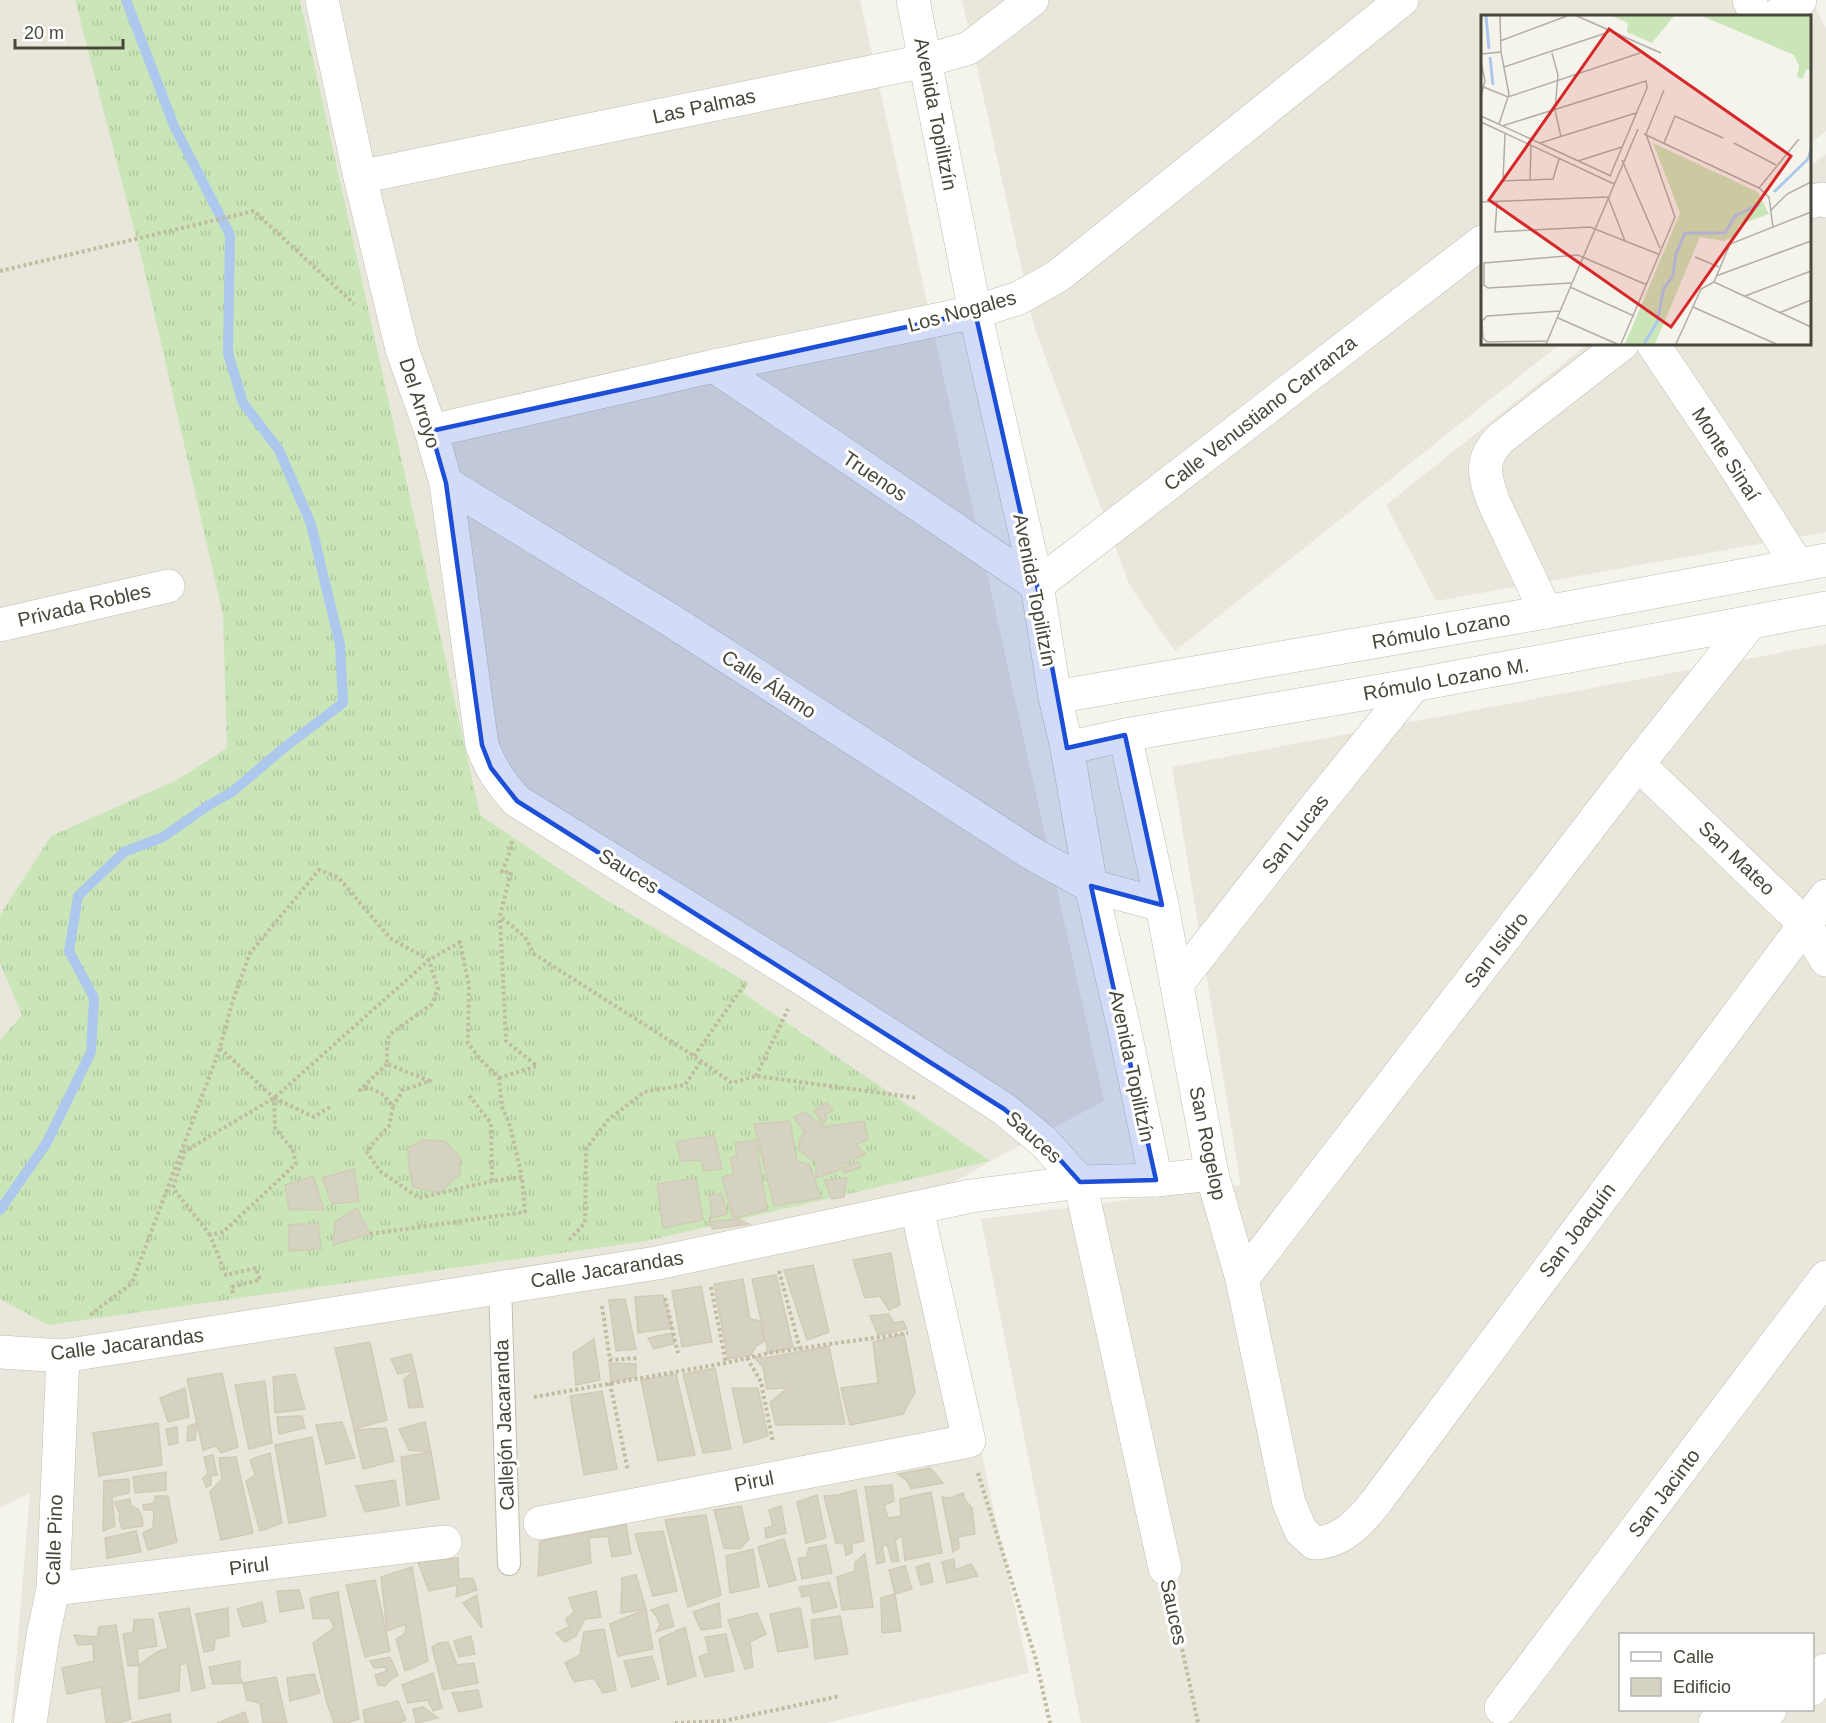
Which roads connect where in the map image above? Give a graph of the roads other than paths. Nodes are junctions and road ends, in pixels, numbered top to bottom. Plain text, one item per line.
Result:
1 (322, 0) edge
2 (913, 0) edge
3 (1032, 0) edge
4 (1402, 0) edge
5 (1749, 0) edge
6 (1800, 0) edge
7 (1756, 15) edge
8 (1778, 15) edge
9 (926, 61) junction
10 (360, 177) junction
11 (1481, 243) edge
12 (975, 312) junction
13 (1621, 345) edge
14 (1654, 345) edge
15 (714, 366) junction
16 (431, 430) junction
17 (446, 483) junction
18 (1812, 563) edge
19 (1037, 585) junction
20 (168, 586) dead end
21 (1826, 608) edge
22 (1546, 612) junction
23 (1751, 622) junction
24 (0, 625) edge
25 (1414, 685) junction
26 (1055, 697) junction
27 (1125, 735) junction
28 (1066, 748) junction
29 (1638, 764) junction
30 (518, 801) joint
31 (1092, 886) junction
32 (1826, 896) edge
33 (1162, 905) junction
34 (1805, 924) junction
35 (1826, 960) edge
36 (1177, 984) junction
37 (1212, 1174) junction
38 (1156, 1180) junction
39 (1080, 1182) junction
40 (916, 1209) junction
41 (1826, 1277) edge
42 (1242, 1280) junction
43 (500, 1287) junction
44 (0, 1352) edge
45 (63, 1356) junction
46 (540, 1523) dead end
47 (444, 1542) dead end
48 (1314, 1543) joint
49 (508, 1564) dead end
50 (1165, 1569) road end
51 (53, 1589) junction
52 (1826, 1670) edge
53 (1814, 1686) edge
54 (1502, 1708) dead end
55 (1766, 1711) edge
56 (30, 1723) edge
57 (1715, 1723) edge

1 - 10 street, Del Arroyo
2 - 9 street, Avenida Topilitzín
3 - 9 street, Las Palmas
4 - 12 street, Los Nogales
5 - 7 street
6 - 8 street
9 - 10 street, Las Palmas
9 - 12 street, Avenida Topilitzín
10 - 16 street, Del Arroyo
11 - 19 street, Calle Venustiano Carranza
12 - 15 street, Los Nogales
12 - 19 street, Avenida Topilitzín
13 - 22 street
14 - 18 street, Monte Sinaí
15 - 16 street, Los Nogales
15 - 19 street, Truenos
16 - 17 street, Del Arroyo
17 - 30 street, Del Arroyo
17 - 31 street, Calle Álamo
18 - 22 street, Rómulo Lozano
19 - 26 street, Avenida Topilitzín
20 - 24 street, Privada Robles
21 - 23 street, Rómulo Lozano M.
22 - 26 street, Rómulo Lozano
23 - 25 street, Rómulo Lozano M.
23 - 29 street, San Isidro
25 - 27 street, Rómulo Lozano M.
25 - 36 street, San Lucas
26 - 28 street, Avenida Topilitzín
27 - 28 street, Rómulo Lozano M.
27 - 33 street, San Rogelop
28 - 31 street, Avenida Topilitzín
29 - 34 street, San Mateo
29 - 42 street, San Isidro
30 - 39 street, Sauces
31 - 33 street, Calle Álamo
31 - 38 street, Avenida Topilitzín
32 - 34 street, San Joaquín
33 - 36 street, San Rogelop
34 - 35 street, San Mateo
34 - 48 street, San Joaquín
36 - 37 street, San Rogelop
37 - 38 street, Calle Jacarandas
37 - 42 street, San Rogelop
38 - 39 street, Calle Jacarandas
39 - 40 street, Calle Jacarandas
39 - 50 street, Sauces
40 - 43 street, Calle Jacarandas
40 - 46 street, Pirul
41 - 54 street, San Jacinto
42 - 48 street, San Rogelop
43 - 45 street, Calle Jacarandas
43 - 49 lane, Callejón Jacaranda
44 - 45 street, Calle Jacarandas
45 - 51 street, Calle Pino
47 - 51 street, Pirul
51 - 56 street, Calle Pino
52 - 53 street
55 - 57 street

